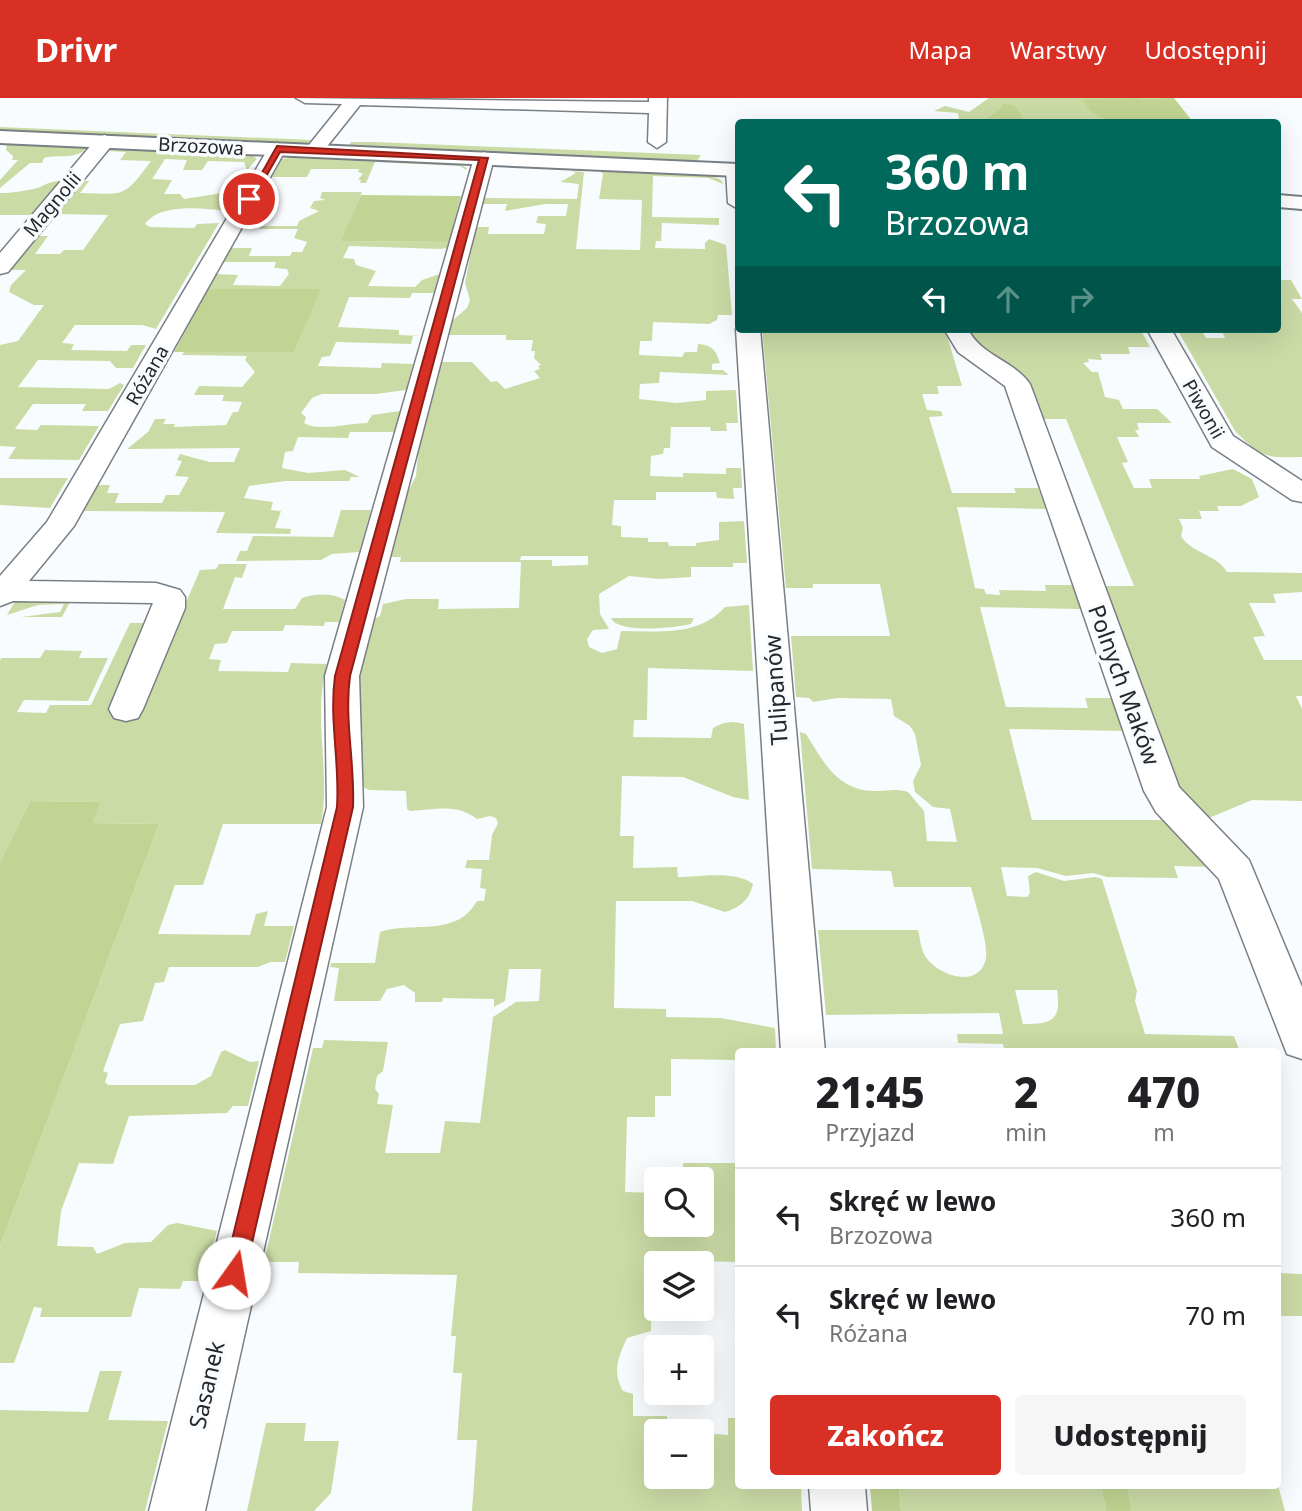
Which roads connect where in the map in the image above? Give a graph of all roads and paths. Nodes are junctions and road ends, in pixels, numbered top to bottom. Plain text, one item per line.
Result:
1 (305, 98) edge
2 (355, 99) edge
3 (658, 103) edge
4 (0, 137) edge
5 (105, 141) junction
6 (657, 142) dead end
7 (277, 149) junction
8 (314, 150) junction
9 (484, 158) junction
10 (735, 170) edge
11 (1281, 201) edge
12 (1302, 203) edge
13 (0, 267) edge
14 (748, 333) edge
15 (958, 333) edge
16 (1161, 333) edge
17 (1302, 494) edge
18 (2, 594) edge
19 (126, 709) dead end
20 (1302, 1040) edge
21 (803, 1048) edge
22 (837, 1489) edge
23 (177, 1511) edge
24 (839, 1511) edge

1 - 2 street
2 - 3 street
2 - 8 street
3 - 6 street
4 - 5 street, Brzozowa
5 - 7 street, Brzozowa
5 - 13 street, Magnolii
7 - 8 street, Brzozowa
7 - 18 street, Różana
8 - 9 street, Brzozowa
9 - 10 street, Brzozowa
9 - 23 street, Sasanek
11 - 12 street
14 - 21 street, Tulipanów
15 - 20 street, Polnych Maków
16 - 17 street, Piwonii
18 - 19 street, Różana
22 - 24 street

